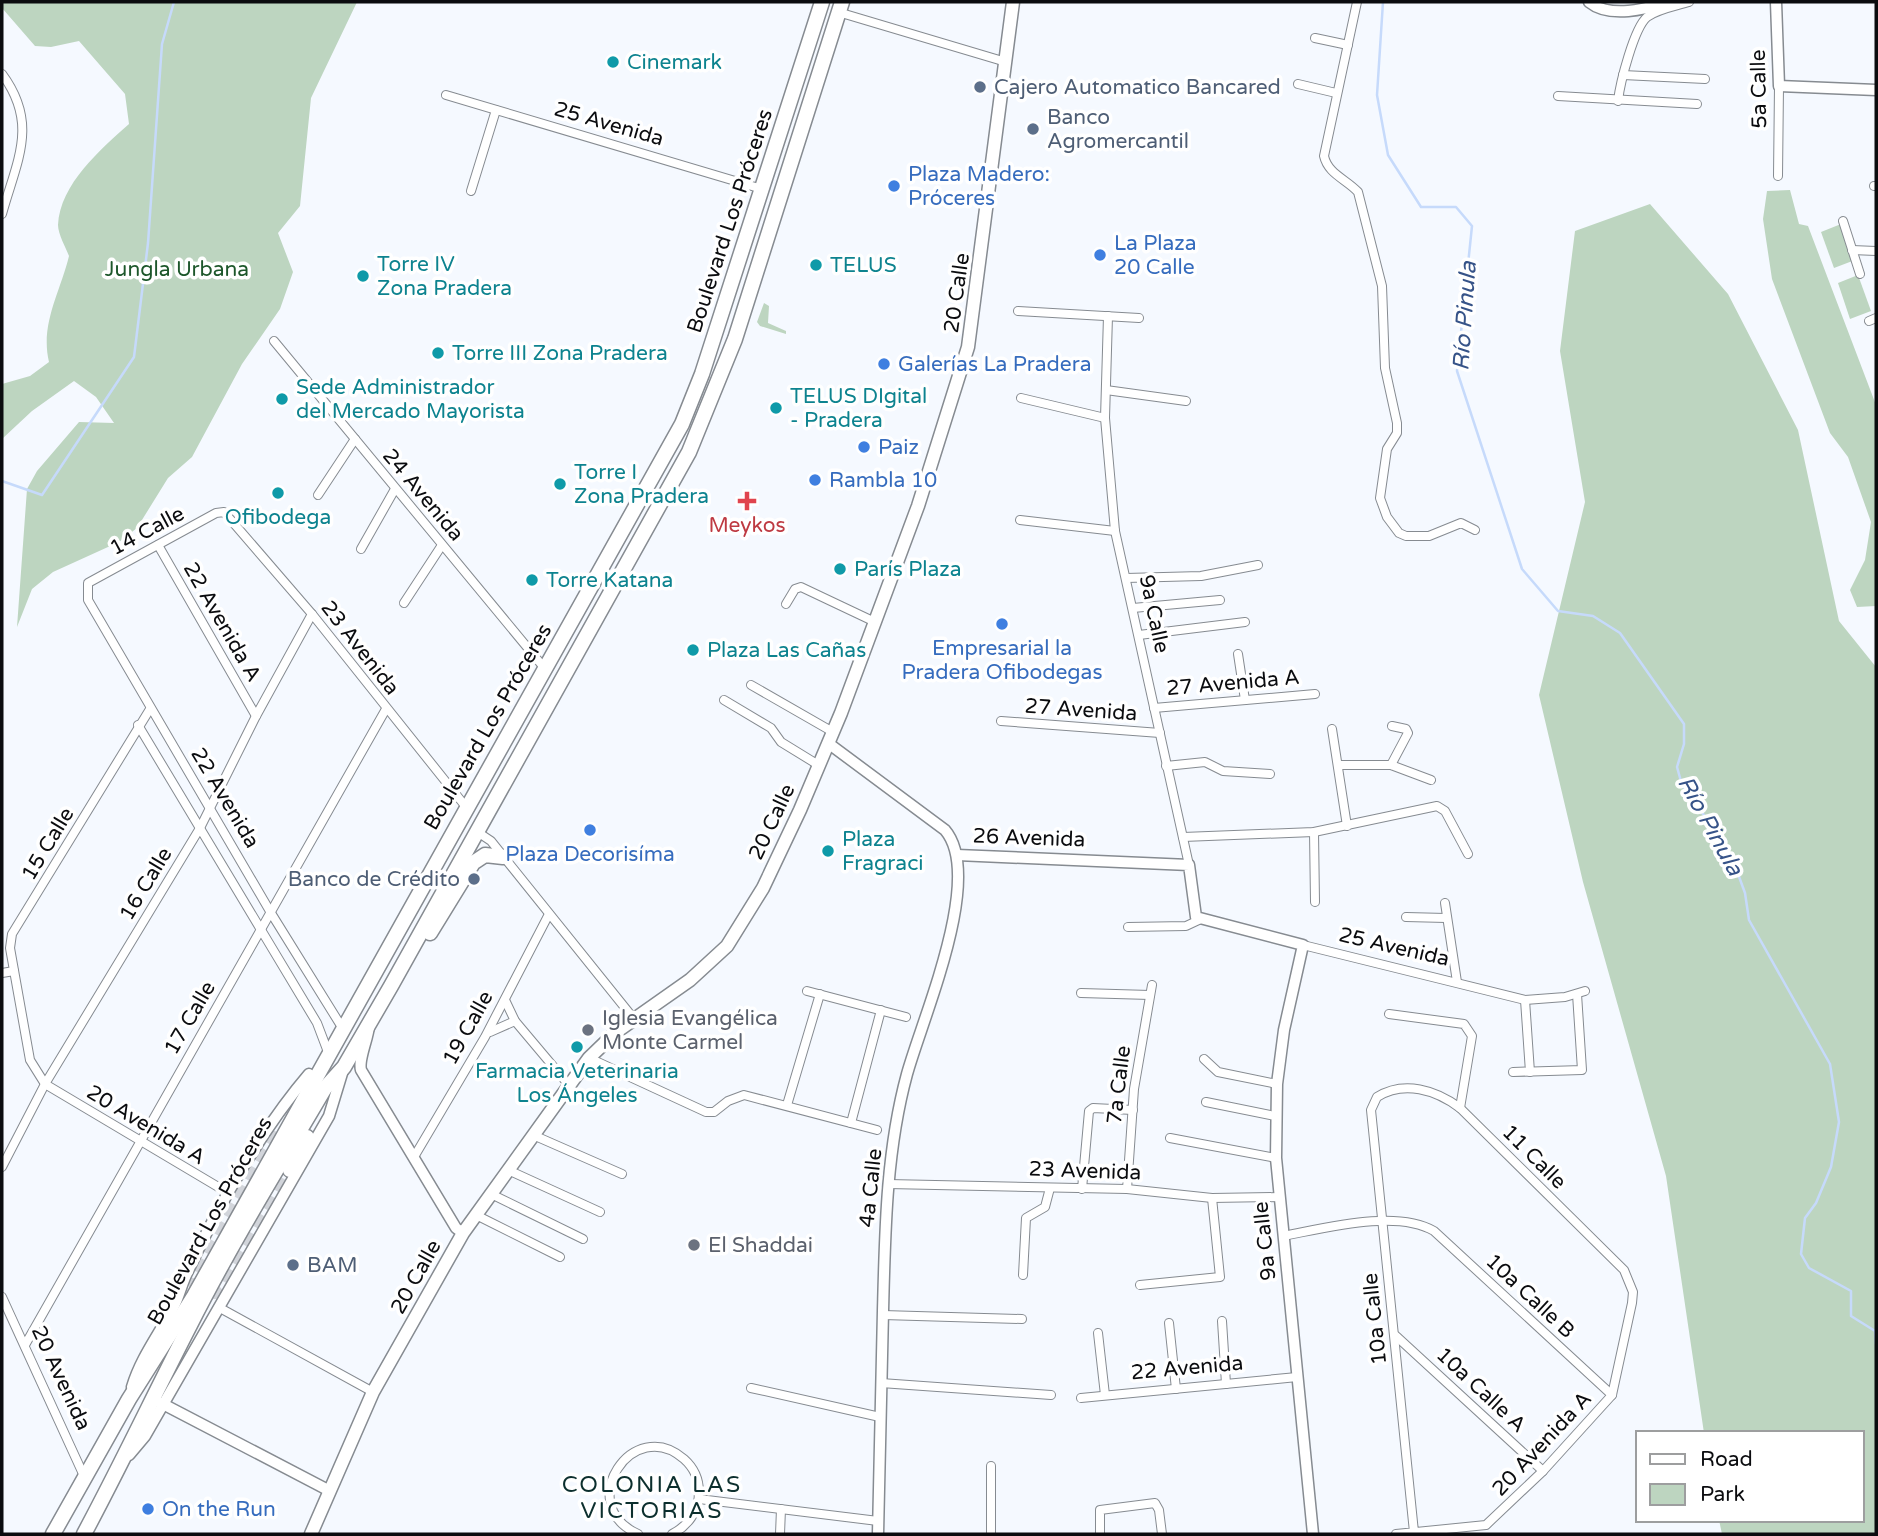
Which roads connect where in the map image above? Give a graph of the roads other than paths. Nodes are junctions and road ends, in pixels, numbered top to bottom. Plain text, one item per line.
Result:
1 (822, 2) edge
2 (1013, 2) edge
3 (1357, 2) edge
4 (1589, 2) edge
5 (1669, 2) edge
6 (1689, 2) edge
7 (1776, 2) edge
8 (840, 7) edge
9 (1315, 38) dead end
10 (1348, 45) junction
11 (1006, 62) junction
12 (1623, 75) junction
13 (4, 76) edge
14 (1705, 79) dead end
15 (1298, 84) dead end
16 (1780, 86) junction
17 (1876, 90) edge
18 (1336, 93) junction
19 (446, 95) dead end
20 (1558, 96) dead end
21 (1618, 101) junction
22 (1697, 104) dead end
23 (496, 110) junction
24 (1779, 176) dead end
25 (762, 189) junction
26 (471, 191) dead end
27 (2, 214) edge
28 (1843, 221) dead end
29 (1853, 250) junction
30 (1876, 251) edge
31 (1860, 274) dead end
32 (1018, 312) dead end
33 (1108, 316) junction
34 (1139, 318) dead end
35 (274, 341) dead end
36 (1106, 390) junction
37 (1021, 398) dead end
38 (1186, 401) dead end
39 (1105, 418) junction
40 (355, 439) junction
41 (395, 489) junction
42 (318, 495) dead end
43 (223, 512) joint
44 (1020, 520) dead end
45 (1475, 530) dead end
46 (1115, 531) junction
47 (158, 545) junction
48 (442, 545) junction
49 (360, 549) dead end
50 (1258, 565) dead end
51 (1126, 578) junction
52 (88, 583) joint
53 (1220, 600) dead end
54 (404, 603) dead end
55 (786, 604) dead end
56 (1133, 608) junction
57 (312, 614) junction
58 (875, 622) junction
59 (1245, 622) dead end
60 (1139, 635) junction
61 (1238, 654) dead end
62 (545, 670) junction
63 (751, 685) dead end
64 (1315, 694) dead end
65 (724, 700) dead end
66 (1245, 701) junction
67 (1154, 708) junction
68 (150, 709) junction
69 (386, 709) junction
70 (256, 716) junction
71 (1001, 721) dead end
72 (138, 724) junction
73 (1392, 726) dead end
74 (1332, 729) dead end
75 (1160, 733) junction
76 (831, 738) junction
77 (1338, 765) junction
78 (1391, 765) junction
79 (820, 766) junction
80 (1166, 766) junction
81 (1270, 774) dead end
82 (1431, 780) dead end
83 (466, 807) junction
84 (210, 810) junction
85 (1347, 825) junction
86 (200, 828) junction
87 (475, 831) junction
88 (1314, 832) junction
89 (1183, 837) junction
90 (1468, 854) dead end
91 (957, 855) junction
92 (503, 858) junction
93 (1189, 865) junction
94 (1315, 902) dead end
95 (1445, 903) dead end
96 (271, 913) junction
97 (549, 914) junction
98 (1406, 917) dead end
99 (1198, 918) junction
100 (1446, 918) junction
101 (1128, 927) dead end
102 (260, 930) junction
103 (1303, 946) junction
104 (14, 971) junction
105 (2, 973) edge
106 (1457, 982) junction
107 (1152, 985) dead end
108 (391, 986) junction
109 (807, 990) dead end
110 (1081, 993) dead end
111 (820, 994) junction
112 (1150, 995) junction
113 (505, 1000) junction
114 (1525, 1000) junction
115 (881, 1010) junction
116 (1389, 1014) dead end
117 (906, 1017) dead end
118 (634, 1019) junction
119 (515, 1021) junction
120 (369, 1022) junction
121 (342, 1029) junction
122 (485, 1037) junction
123 (326, 1056) junction
124 (589, 1058) junction
125 (1204, 1059) dead end
126 (344, 1067) junction
127 (1513, 1072) dead end
128 (1530, 1072) junction
129 (309, 1074) junction
130 (45, 1084) junction
131 (568, 1084) junction
132 (1278, 1084) junction
133 (1206, 1102) dead end
134 (788, 1105) junction
135 (1460, 1108) junction
136 (1133, 1110) junction
137 (1276, 1116) junction
138 (851, 1123) junction
139 (877, 1130) dead end
140 (275, 1131) tunnel mouth
141 (533, 1135) junction
142 (1170, 1138) dead end
143 (140, 1143) junction
144 (414, 1157) junction
145 (1276, 1158) junction
146 (2, 1167) edge
147 (290, 1170) tunnel mouth
148 (508, 1170) junction
149 (622, 1174) dead end
150 (888, 1184) junction
151 (1050, 1188) junction
152 (1082, 1189) junction
153 (1127, 1189) junction
154 (230, 1194) junction
155 (491, 1194) junction
156 (1280, 1197) junction
157 (1212, 1198) junction
158 (600, 1212) dead end
159 (476, 1215) junction
160 (1382, 1222) junction
161 (463, 1233) junction
162 (1283, 1236) junction
163 (583, 1239) dead end
164 (560, 1257) dead end
165 (1023, 1275) dead end
166 (1140, 1285) dead end
167 (1633, 1292) joint
168 (2, 1297) edge
169 (219, 1308) junction
170 (883, 1315) junction
171 (1022, 1319) dead end
172 (1222, 1321) dead end
173 (1169, 1324) dead end
174 (1098, 1333) dead end
175 (1395, 1335) junction
176 (25, 1345) junction
177 (1297, 1377) junction
178 (881, 1383) junction
179 (1226, 1384) junction
180 (751, 1388) dead end
181 (1176, 1389) junction
182 (373, 1392) junction
183 (1051, 1395) dead end
184 (1105, 1395) junction
185 (1612, 1395) junction
186 (1081, 1398) dead end
187 (129, 1399) junction
188 (161, 1403) junction
189 (880, 1417) junction
190 (124, 1462) junction
191 (991, 1466) dead end
192 (1543, 1471) junction
193 (84, 1476) junction
194 (328, 1490) junction
195 (699, 1499) junction
196 (781, 1509) junction
197 (878, 1521) junction
198 (625, 1531) edge
199 (1414, 1532) junction
200 (53, 1534) edge
201 (84, 1534) edge
202 (311, 1534) edge
203 (638, 1534) edge
204 (672, 1534) edge
205 (780, 1534) edge
206 (877, 1534) edge
207 (991, 1534) edge
208 (1100, 1534) edge
209 (1162, 1534) edge
210 (1313, 1534) edge
211 (1396, 1534) edge

1 - 25 highway, Boulevard Los Próceres
2 - 11 main road, 20 Calle
3 - 10 street
4 - 5 street
6 - 12 street
7 - 16 street, 5a Calle
8 - 11 street
8 - 87 highway, Boulevard Los Próceres
9 - 10 street
10 - 18 street
11 - 58 main road, 20 Calle
12 - 14 street
12 - 21 street
13 - 27 street
15 - 18 street
16 - 17 street
16 - 24 street, 5a Calle
18 - 45 street
19 - 23 street, 25 Avenida
20 - 21 street
21 - 22 street
23 - 25 street, 25 Avenida
23 - 26 street
25 - 62 highway, Boulevard Los Próceres
28 - 29 street
29 - 30 street
29 - 31 street
32 - 33 street
33 - 34 street
33 - 36 street, 9a Calle
35 - 40 street, 24 Avenida
36 - 38 street
36 - 39 street, 9a Calle
37 - 39 street
39 - 46 street, 9a Calle
40 - 41 street, 24 Avenida
40 - 42 street
41 - 48 street, 24 Avenida
41 - 49 street
43 - 47 street, 14 Calle
43 - 57 street, 23 Avenida
44 - 46 street
46 - 51 street, 9a Calle
47 - 52 street, 14 Calle
47 - 70 street, 22 Avenida A
48 - 54 street
48 - 62 street, 24 Avenida
50 - 51 street
51 - 56 street, 9a Calle
52 - 68 street, 22 Avenida
53 - 56 street
55 - 58 street
56 - 60 street, 9a Calle
57 - 69 street, 23 Avenida
57 - 70 street, 16 Calle
58 - 76 main road, 20 Calle
59 - 60 street
60 - 67 street, 9a Calle
61 - 66 street
62 - 83 highway, Boulevard Los Próceres
63 - 76 street
64 - 66 street, 27 Avenida A
65 - 79 street
66 - 67 street, 27 Avenida A
67 - 75 street, 9a Calle
68 - 72 street, 15 Calle
68 - 84 street, 22 Avenida
69 - 83 street, 23 Avenida
69 - 96 street, 17 Calle
70 - 84 street, 16 Calle
71 - 75 street, 27 Avenida
72 - 86 street, 22 Avenida
72 - 104 street, 15 Calle
73 - 78 street
74 - 77 street
75 - 80 street, 9a Calle
76 - 79 main road, 20 Calle
76 - 91 street, 26 Avenida
77 - 78 street
77 - 85 street
78 - 82 street
79 - 118 main road, 20 Calle
80 - 81 street
80 - 89 street, 9a Calle
83 - 121 highway, Boulevard Los Próceres
84 - 86 street, 16 Calle
84 - 96 street, 22 Avenida
85 - 88 street
85 - 90 street
86 - 102 street, 22 Avenida
86 - 130 street, 16 Calle
87 - 92 street
87 - 108 highway, Boulevard Los Próceres
88 - 89 street
88 - 94 street
89 - 93 street, 9a Calle
91 - 93 street, 26 Avenida
91 - 150 street, 4a Calle
92 - 97 street
92 - 108 highway
93 - 99 street, 9a Calle
95 - 100 street
96 - 102 street, 17 Calle
96 - 121 street, 22 Avenida
97 - 113 street, 19 Calle
97 - 118 street
98 - 100 street
99 - 101 street
99 - 103 street, 25 Avenida
100 - 106 street
102 - 123 street, 22 Avenida
102 - 143 street, 17 Calle
103 - 106 street, 25 Avenida
103 - 132 street, 9a Calle
104 - 105 street
104 - 130 street, 15 Calle
106 - 114 street, 25 Avenida
107 - 112 street, 7a Calle
108 - 120 highway, Boulevard Los Próceres
109 - 111 street
110 - 112 street
111 - 115 street
111 - 134 street
112 - 136 street, 7a Calle
113 - 119 street
113 - 122 street, 19 Calle
114 - 128 street
114 - 128 street, 25 Avenida
115 - 117 street
115 - 138 street
116 - 135 street
118 - 124 main road, 20 Calle
119 - 122 street
119 - 131 street
120 - 126 highway, Boulevard Los Próceres
120 - 144 street
121 - 123 highway, Boulevard Los Próceres
122 - 144 street, 19 Calle
123 - 129 highway
123 - 187 highway, Boulevard Los Próceres
124 - 131 main road, 20 Calle
124 - 134 street
125 - 132 street
126 - 147 highway
126 - 169 street, Boulevard Los Próceres
126 - 190 highway, Boulevard Los Próceres
127 - 128 street
129 - 140 highway
129 - 154 street, Boulevard Los Próceres
130 - 143 street, 20 Avenida A
130 - 146 street, 16 Calle
131 - 141 main road, 20 Calle
132 - 137 street, 9a Calle
133 - 137 street
134 - 138 street
135 - 160 street, 10a Calle
135 - 167 street, 11 Calle
136 - 152 street
136 - 153 street, 7a Calle
137 - 145 street, 9a Calle
138 - 139 street
141 - 148 main road, 20 Calle
141 - 149 street
142 - 145 street
143 - 154 street, 20 Avenida A
143 - 176 street, 17 Calle
144 - 161 street
145 - 156 street, 9a Calle
148 - 155 main road, 20 Calle
148 - 158 street
150 - 151 street, 23 Avenida
150 - 170 street, 4a Calle
151 - 152 street, 23 Avenida
151 - 165 street
152 - 153 street, 23 Avenida
153 - 157 street, 23 Avenida
154 - 187 street, Boulevard Los Próceres
155 - 159 main road, 20 Calle
155 - 163 street
156 - 157 street, 23 Avenida
156 - 162 street, 9a Calle
157 - 166 street
159 - 161 main road, 20 Calle
159 - 164 street
160 - 162 street
160 - 175 street, 10a Calle
160 - 185 street, 10a Calle B
161 - 182 main road, 20 Calle
162 - 177 street, 9a Calle
167 - 185 street, 20 Avenida A
168 - 176 street, 20 Avenida
169 - 182 street
169 - 188 street, Boulevard Los Próceres
170 - 171 street
170 - 178 street, 4a Calle
172 - 179 street
173 - 181 street
174 - 184 street
175 - 192 street, 10a Calle A
175 - 199 street, 10a Calle
176 - 193 street, 20 Avenida
177 - 179 street, 22 Avenida
177 - 210 street, 9a Calle
178 - 183 street
178 - 189 street, 4a Calle
179 - 181 street, 22 Avenida
180 - 189 street
181 - 184 street, 22 Avenida
182 - 194 main road, 20 Calle
184 - 186 street, 22 Avenida
185 - 192 street, 20 Avenida A
187 - 193 highway, Boulevard Los Próceres
188 - 190 street, Boulevard Los Próceres
188 - 194 street
189 - 197 street, 4a Calle
190 - 201 highway, Boulevard Los Próceres
191 - 207 street
192 - 199 street, 20 Avenida A
193 - 200 highway, Boulevard Los Próceres
194 - 202 main road, 20 Calle
195 - 196 street
195 - 198 street
195 - 204 street
196 - 197 street
196 - 205 street
197 - 206 street, 4a Calle
198 - 203 street
199 - 211 street, 20 Avenida A
208 - 209 street

